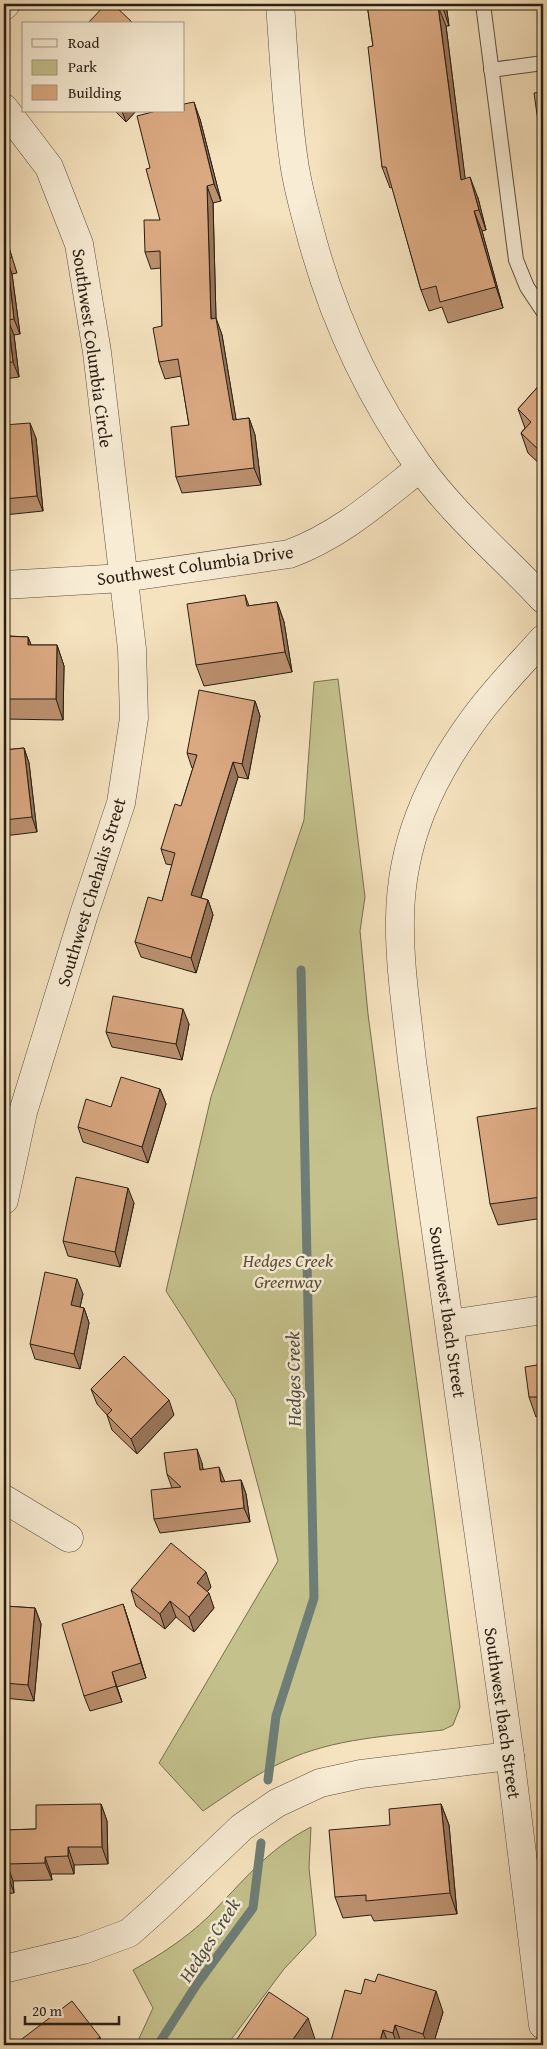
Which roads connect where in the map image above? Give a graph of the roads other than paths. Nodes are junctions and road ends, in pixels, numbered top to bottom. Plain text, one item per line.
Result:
1 (280, 4) edge
2 (482, 4) edge
3 (543, 63) edge
4 (491, 70) junction
5 (4, 108) edge
6 (543, 311) edge
7 (420, 468) junction
8 (122, 578) junction
9 (4, 586) edge
10 (543, 599) edge
11 (543, 639) edge
12 (4, 1200) edge
13 (543, 1310) edge
14 (450, 1324) junction
15 (4, 1499) edge
16 (70, 1538) dead end
17 (510, 1756) junction
18 (4, 1968) edge
19 (543, 2025) edge

1 - 7 street
2 - 4 lane
3 - 4 lane
4 - 6 lane
5 - 8 street, Southwest Columbia Circle
7 - 8 street, Southwest Columbia Drive
7 - 10 street
8 - 9 street, Southwest Columbia Drive
8 - 12 street, Southwest Chehalis Street
11 - 14 street, Southwest Ibach Street
13 - 14 street
14 - 17 street, Southwest Ibach Street
15 - 16 street
17 - 18 street
17 - 19 street, Southwest Ibach Street

